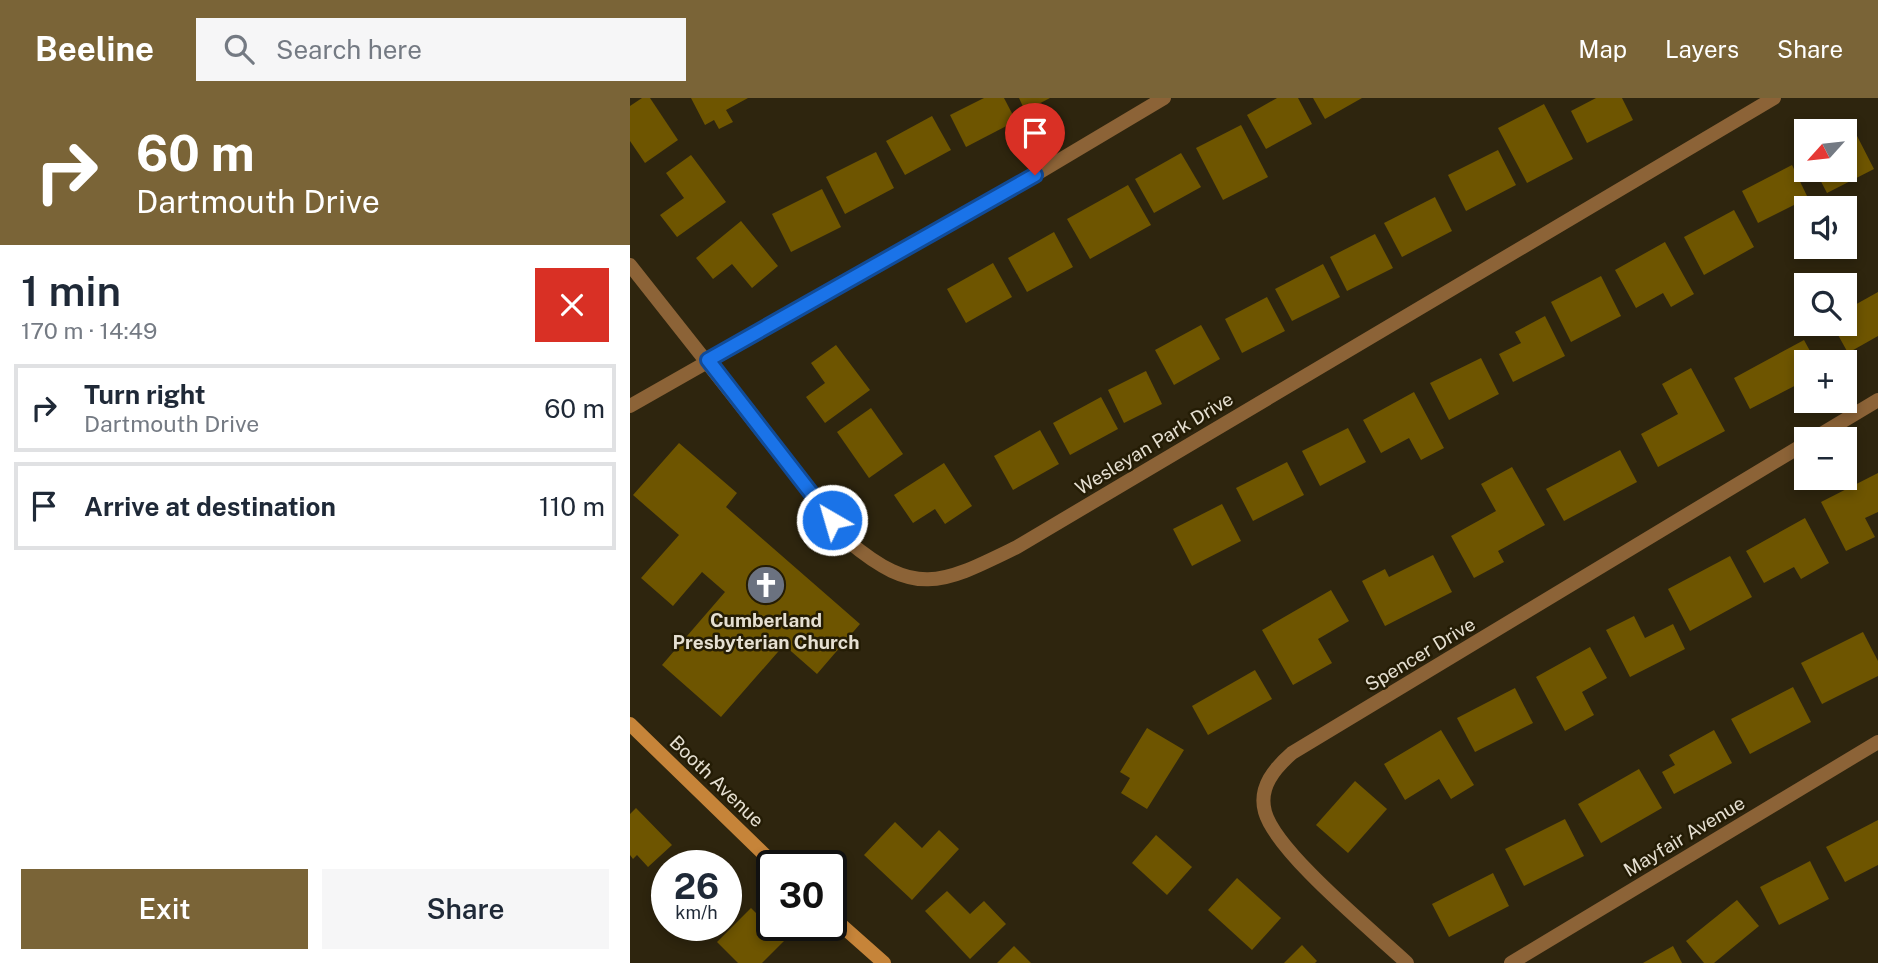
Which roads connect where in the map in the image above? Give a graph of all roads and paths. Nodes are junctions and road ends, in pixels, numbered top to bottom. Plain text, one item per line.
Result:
1 (1164, 98) edge
2 (1774, 98) edge
3 (630, 265) edge
4 (708, 360) junction
5 (1878, 400) edge
6 (630, 406) edge
7 (1833, 427) edge
8 (1794, 450) edge
9 (630, 724) edge
10 (1878, 742) edge
11 (760, 850) edge
12 (847, 930) edge
13 (884, 963) edge
14 (1407, 963) edge
15 (1511, 963) edge

1 - 4 street
2 - 4 street, Wesleyan Park Drive
3 - 4 street, Wesleyan Park Drive
4 - 6 street
5 - 7 street
8 - 14 street, Spencer Drive
9 - 11 street, Booth Avenue
10 - 15 street, Mayfair Avenue
12 - 13 street

